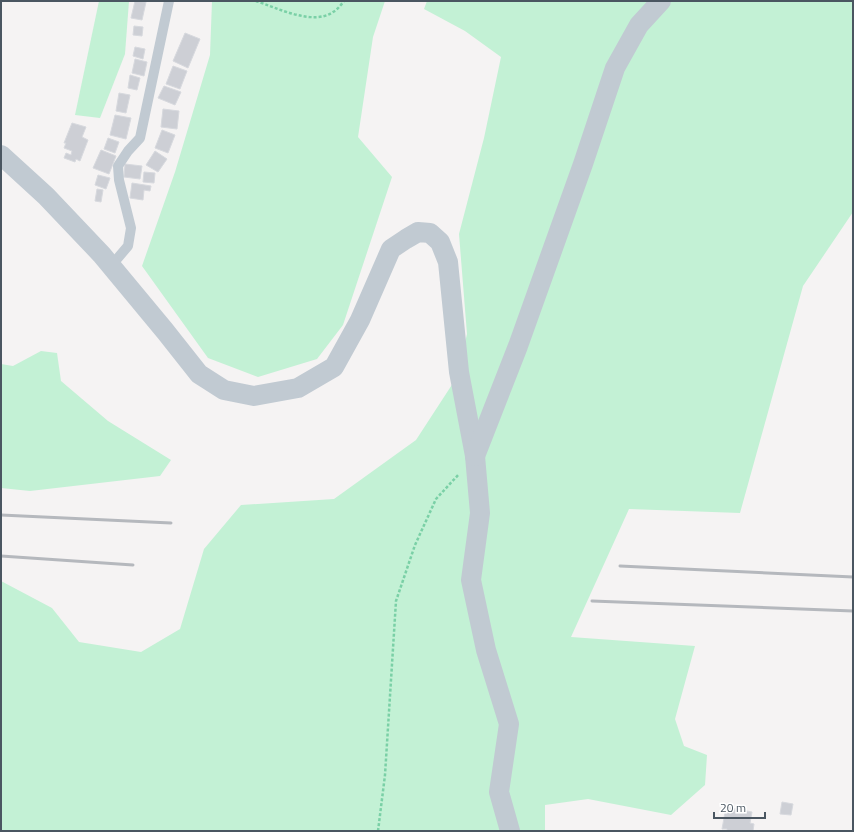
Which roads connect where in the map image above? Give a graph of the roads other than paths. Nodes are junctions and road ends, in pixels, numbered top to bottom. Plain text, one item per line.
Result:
1 (169, 1) edge
2 (661, 1) edge
3 (1, 155) edge
4 (111, 266) junction
5 (475, 456) junction
6 (510, 831) edge

1 - 4 lane
2 - 5 street
3 - 4 street
4 - 5 street
5 - 6 street

